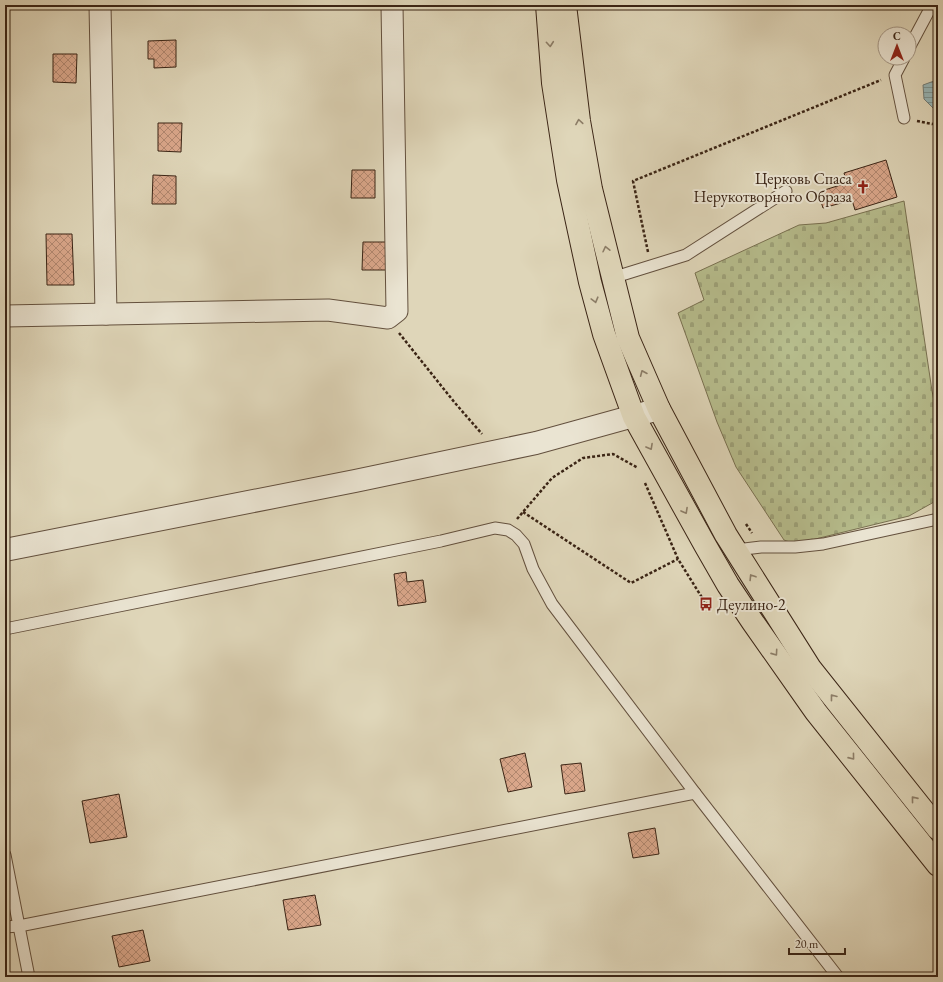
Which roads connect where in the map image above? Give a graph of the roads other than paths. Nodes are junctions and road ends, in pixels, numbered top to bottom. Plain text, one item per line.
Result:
1 (100, 5) edge
2 (392, 5) edge
3 (547, 5) edge
4 (565, 5) edge
5 (932, 5) edge
6 (917, 33) edge
7 (900, 66) edge
8 (904, 118) road end
9 (786, 192) dead end
10 (612, 278) junction
11 (106, 314) junction
12 (5, 316) edge
13 (659, 409) junction
14 (634, 417) junction
15 (938, 519) edge
16 (5, 550) edge
17 (736, 550) junction
18 (5, 629) edge
19 (696, 793) junction
20 (938, 829) edge
21 (5, 855) edge
22 (938, 864) edge
23 (19, 926) junction
24 (5, 927) edge
25 (29, 977) edge
26 (838, 977) edge

1 - 11 street
2 - 11 street
3 -> 14 main road
10 -> 4 main road
5 - 6 lane
7 - 8 lane
9 - 10 lane
13 -> 10 main road
11 - 12 street
13 - 14 street
13 - 17 main road
14 - 16 street
14 -> 22 main road
15 - 17 lane
20 -> 17 main road
18 - 19 lane
19 - 23 lane
19 - 26 lane
21 - 23 lane
23 - 24 lane
23 - 25 lane

